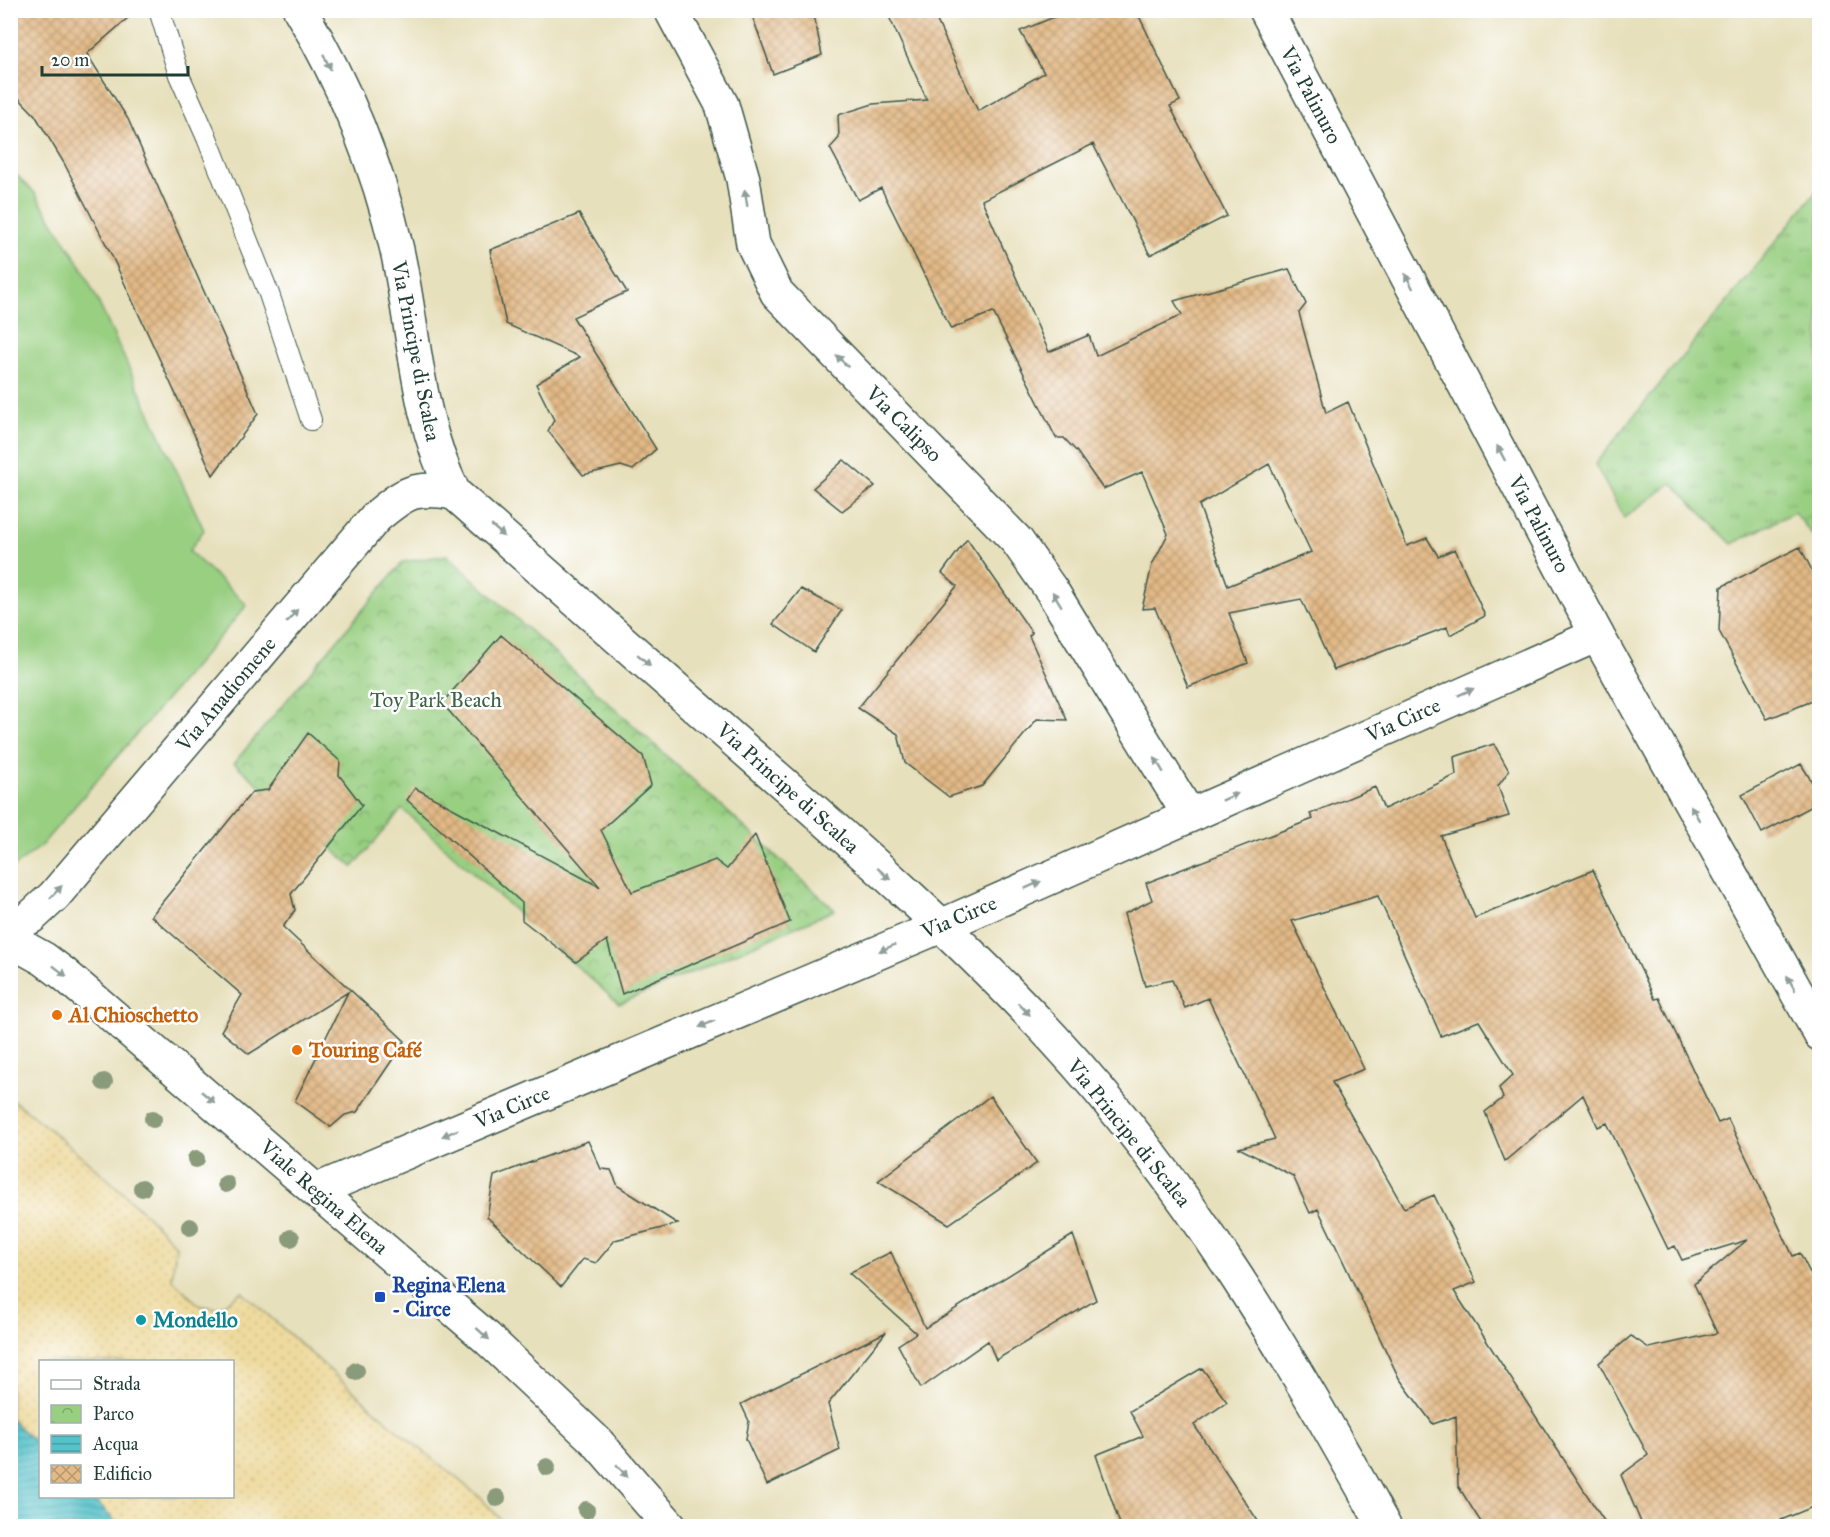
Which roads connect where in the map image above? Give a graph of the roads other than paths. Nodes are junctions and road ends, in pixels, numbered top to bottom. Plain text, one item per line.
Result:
1 (159, 10) edge
2 (300, 10) edge
3 (671, 10) edge
4 (1266, 10) edge
5 (311, 420) dead end
6 (454, 493) junction
7 (1597, 634) junction
8 (1190, 815) junction
9 (941, 926) junction
10 (10, 928) edge
11 (10, 940) edge
12 (1820, 1034) edge
13 (317, 1190) junction
14 (670, 1527) edge
15 (1384, 1527) edge

1 - 5 lane
2 -> 6 street, Via Principe di Scalea
8 -> 3 street, Via Calipso
7 -> 4 street, Via Palinuro
6 -> 9 street, Via Principe di Scalea
10 -> 6 street, Via Anadiomene
8 -> 7 street, Via Circe
12 -> 7 street, Via Palinuro
9 -> 8 street, Via Circe
9 -> 13 street, Via Circe
9 -> 15 street, Via Principe di Scalea
11 -> 13 street, Viale Regina Elena
13 -> 14 street, Viale Regina Elena

